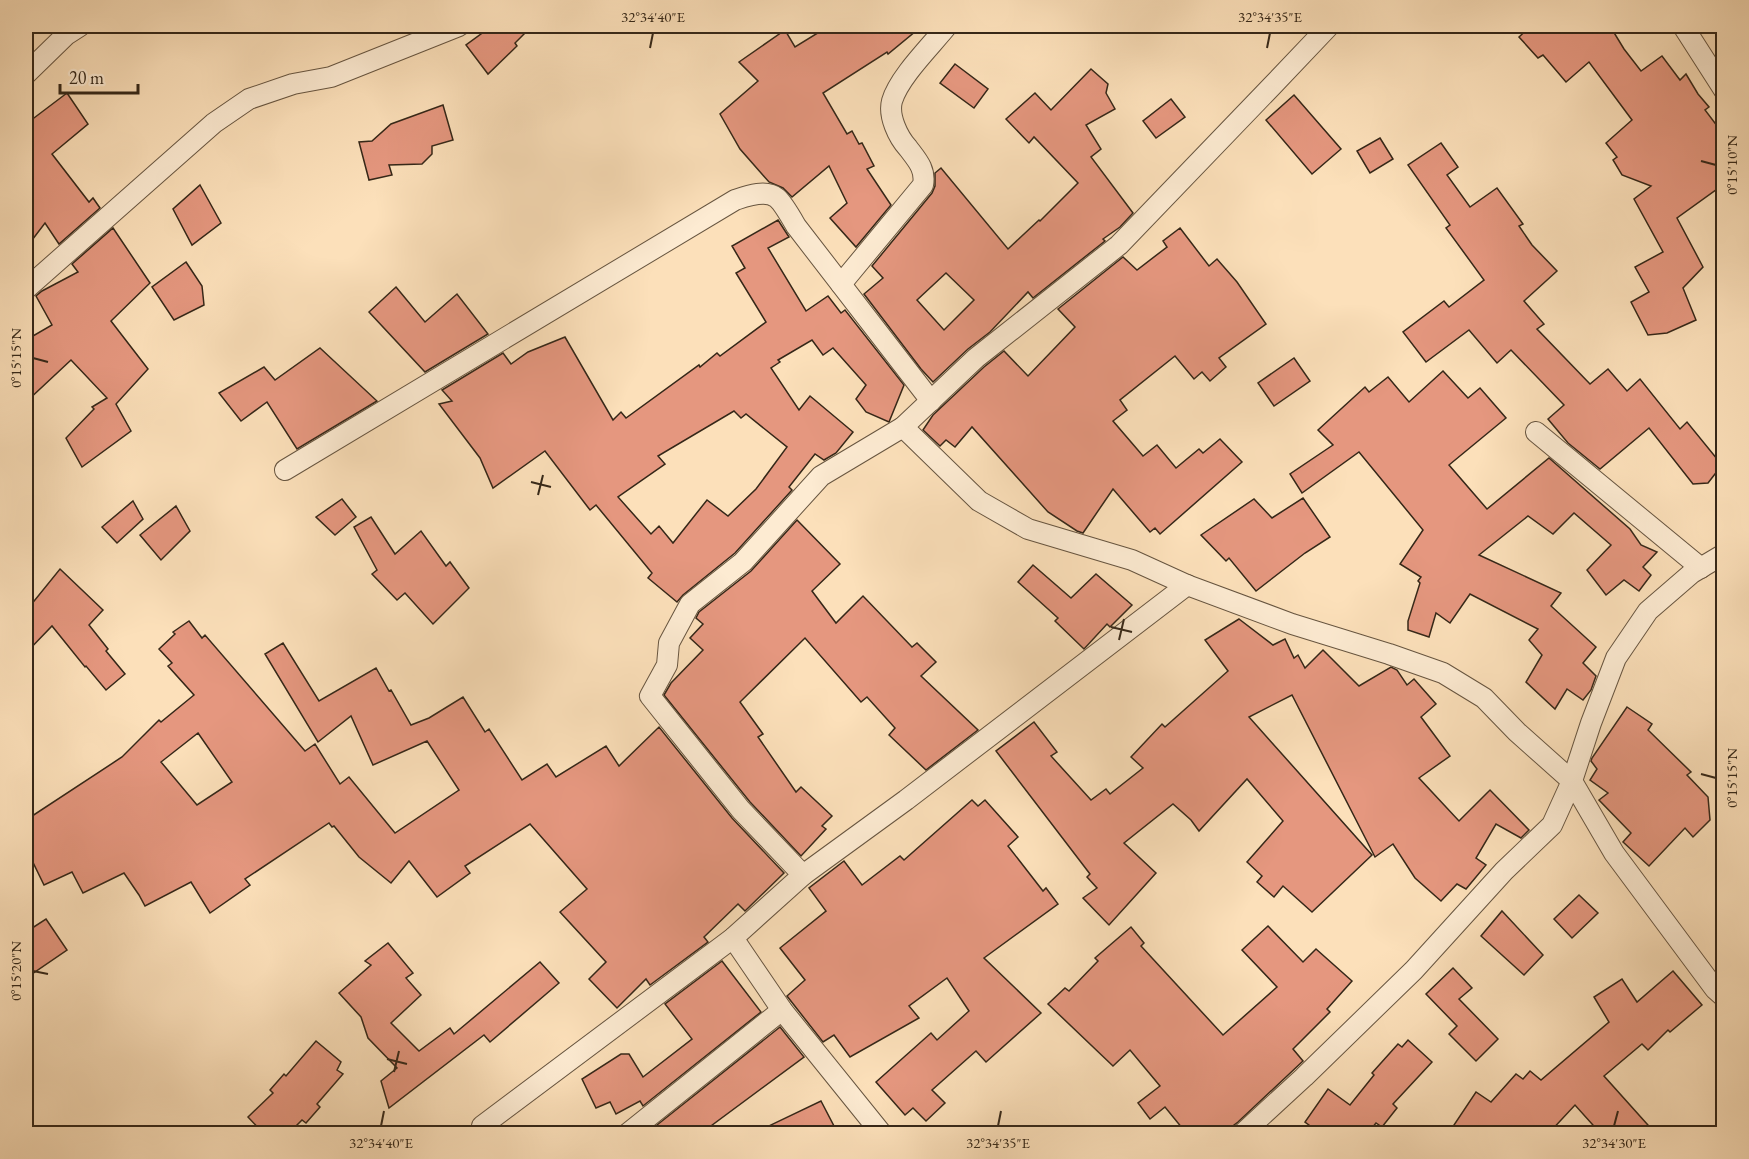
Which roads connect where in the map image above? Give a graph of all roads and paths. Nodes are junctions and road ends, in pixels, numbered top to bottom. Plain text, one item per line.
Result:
1 (80, 26) edge
2 (459, 26) edge
3 (947, 26) edge
4 (1329, 26) edge
5 (1683, 26) edge
6 (26, 74) edge
7 (1724, 90) edge
8 (841, 284) junction
9 (26, 289) edge
10 (931, 401) junction
11 (903, 426) junction
12 (1536, 432) dead end
13 (285, 470) dead end
14 (1724, 554) edge
15 (1701, 568) junction
16 (1187, 585) junction
17 (1572, 781) junction
18 (803, 875) junction
19 (733, 938) junction
20 (1724, 997) edge
21 (782, 1010) junction
22 (482, 1126) dead end
23 (627, 1134) edge
24 (882, 1134) edge
25 (1242, 1134) edge

1 - 6 street
2 - 9 street
3 - 8 street
4 - 10 street
5 - 7 street
8 - 10 street
8 - 13 street
10 - 11 street
11 - 16 street
11 - 18 street
12 - 15 street
14 - 15 street
15 - 17 street
16 - 17 street
16 - 18 street
17 - 20 street
17 - 25 street
18 - 19 street
19 - 21 street
19 - 22 street
21 - 23 street
21 - 24 street

